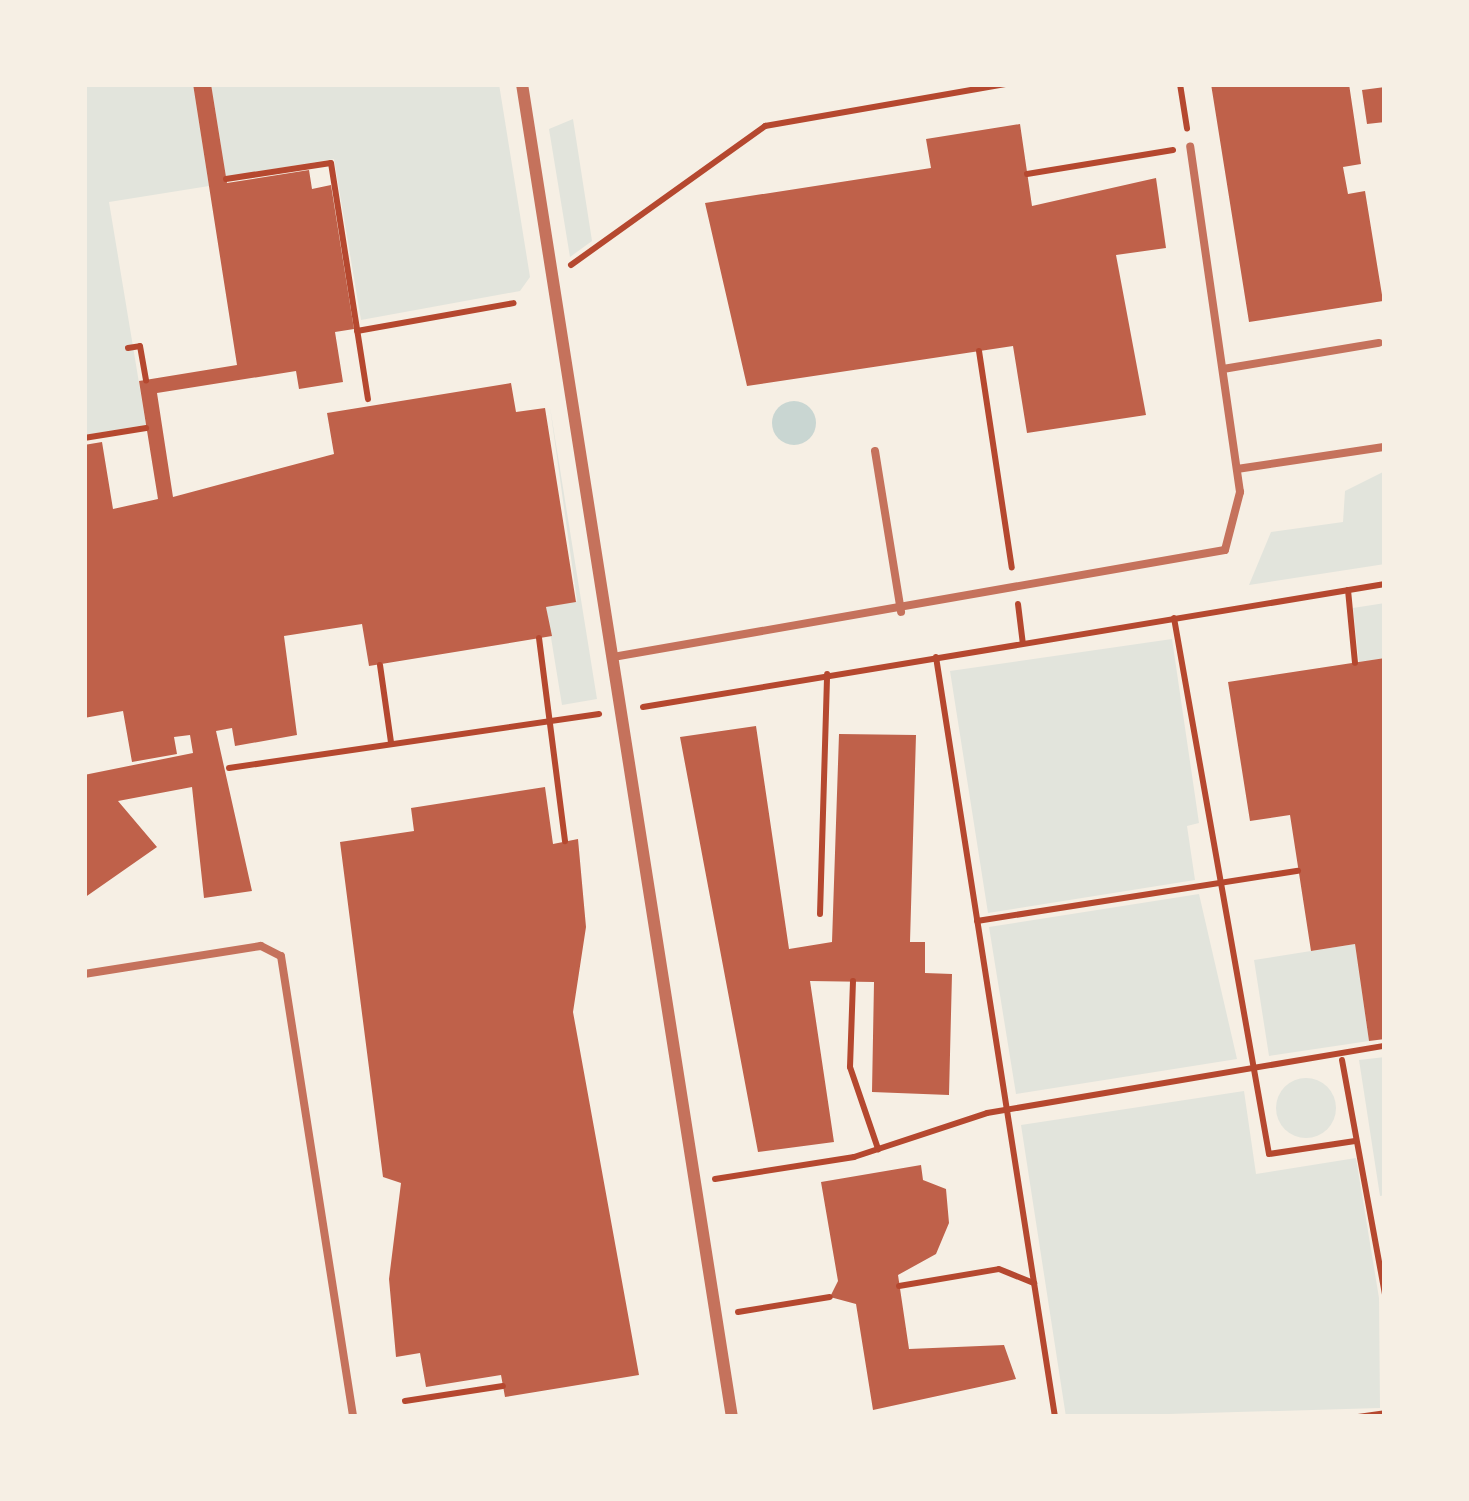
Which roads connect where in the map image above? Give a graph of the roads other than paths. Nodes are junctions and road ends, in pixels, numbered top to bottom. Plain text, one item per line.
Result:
1 (522, 84) edge
2 (1190, 147) road end
3 (1379, 344) dead end
4 (1223, 369) junction
5 (1385, 447) edge
6 (875, 451) dead end
7 (1237, 469) junction
8 (901, 612) junction
9 (614, 657) junction
10 (84, 974) edge
11 (353, 1417) edge
12 (732, 1417) edge

1 - 9 street
2 - 4 lane
3 - 4 lane
4 - 7 lane
5 - 7 lane
6 - 8 lane
7 - 8 lane
8 - 9 lane
9 - 12 street
10 - 11 lane

